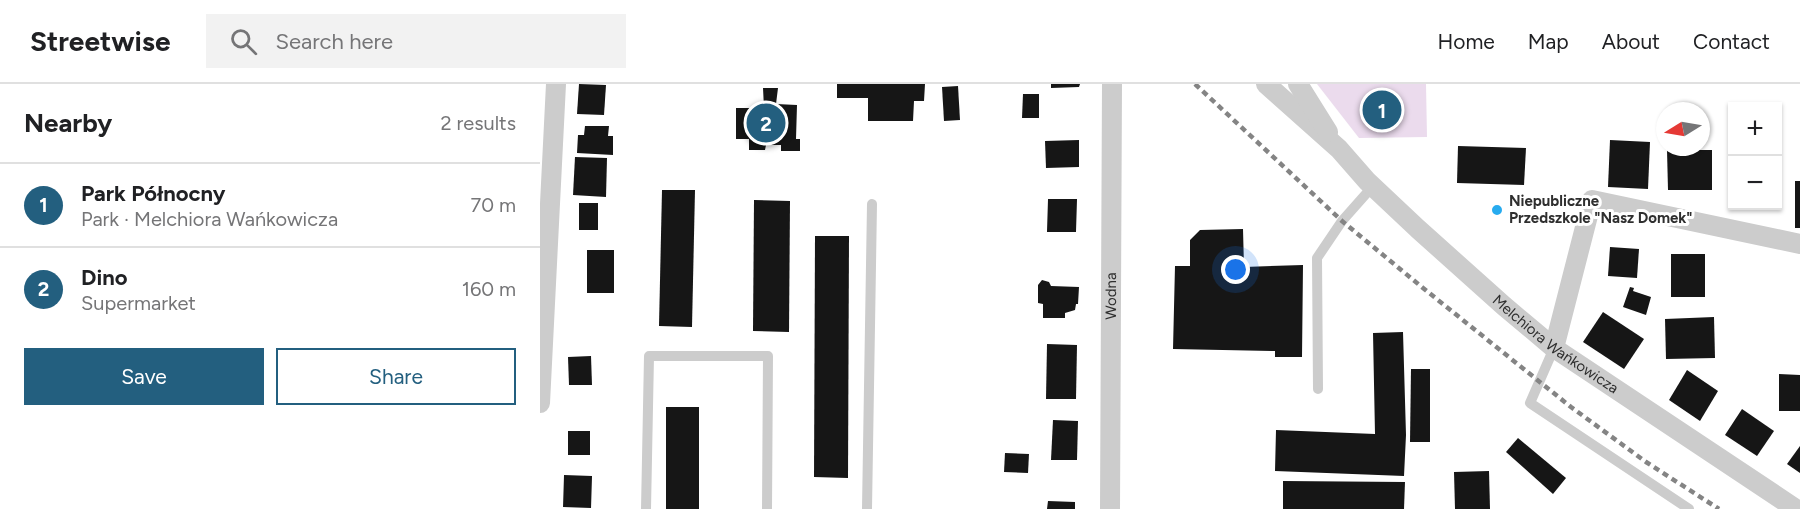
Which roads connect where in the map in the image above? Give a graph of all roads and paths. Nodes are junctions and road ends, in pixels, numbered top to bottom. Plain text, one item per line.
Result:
1 (556, 84) edge
2 (1112, 84) edge
3 (1266, 84) edge
4 (1298, 84) edge
5 (1339, 149) junction
6 (1373, 186) junction
7 (872, 204) dead end
8 (1800, 244) edge
9 (544, 253) edge
10 (1554, 348) junction
11 (1318, 389) dead end
12 (540, 404) edge
13 (646, 509) edge
14 (767, 509) edge
15 (867, 509) edge
16 (1110, 509) edge
17 (1689, 509) edge
18 (1796, 509) edge

1 - 9 street
2 - 16 street, Wodna
3 - 5 street, Melchiora Wańkowicza
4 - 5 street, Melchiora Wańkowicza
5 - 6 street, Melchiora Wańkowicza
6 - 10 street, Melchiora Wańkowicza
6 - 11 lane
7 - 15 lane
8 - 10 street
9 - 12 street
10 - 17 lane
10 - 18 street, Melchiora Wańkowicza
13 - 14 lane

